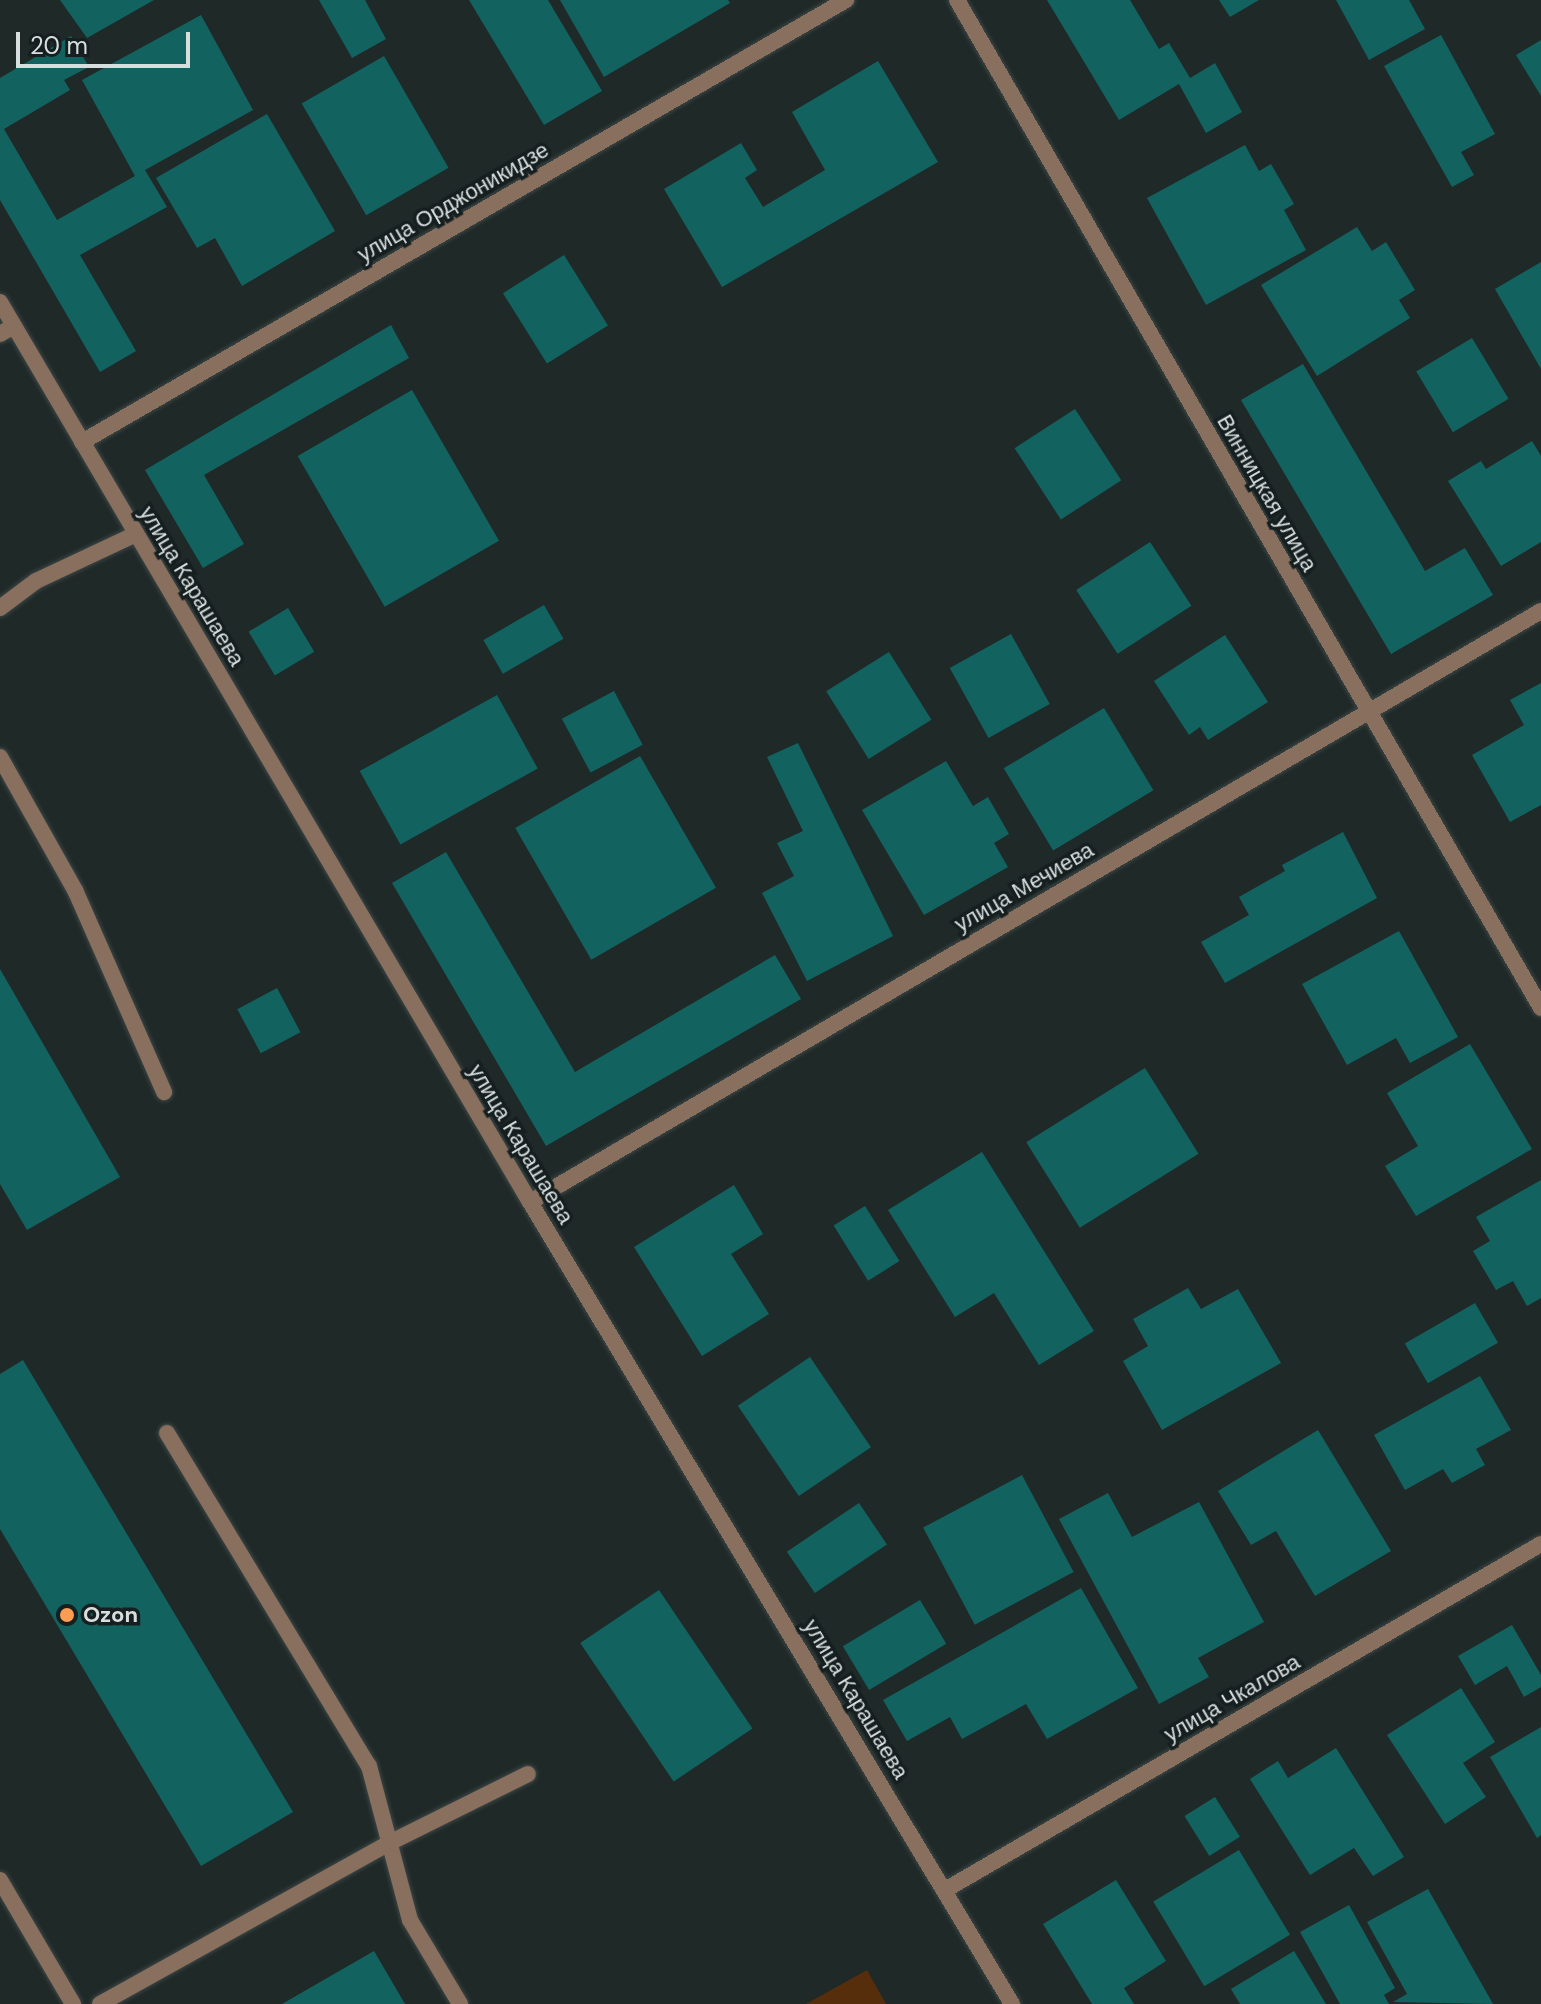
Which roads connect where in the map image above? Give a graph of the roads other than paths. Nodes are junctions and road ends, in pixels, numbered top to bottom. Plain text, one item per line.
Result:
1 (846, 0) edge
2 (957, 0) edge
3 (0, 302) edge
4 (7, 330) edge
5 (82, 442) junction
6 (136, 534) junction
7 (0, 608) edge
8 (1541, 611) edge
9 (1368, 712) junction
10 (0, 757) edge
11 (1541, 1008) edge
12 (164, 1092) dead end
13 (530, 1202) junction
14 (167, 1433) dead end
15 (1541, 1544) edge
16 (528, 1774) dead end
17 (389, 1843) junction
18 (0, 1880) edge
19 (945, 1890) junction
20 (73, 2004) edge
21 (100, 2004) edge
22 (460, 2004) edge
23 (1012, 2004) edge

1 - 5 street, улица Орджоникидзе
2 - 9 street, Винницкая улица
3 - 4 street, улица Карашаева
4 - 5 street, улица Карашаева
5 - 6 street, улица Карашаева
6 - 7 street
6 - 13 street, улица Карашаева
8 - 9 street, улица Мечиева
9 - 11 street, Винницкая улица
9 - 13 street, улица Мечиева
10 - 12 street
13 - 19 street, улица Карашаева
14 - 17 street
15 - 19 street, улица Чкалова
16 - 17 street
17 - 21 street
17 - 22 street
18 - 20 street
19 - 23 street, улица Карашаева

